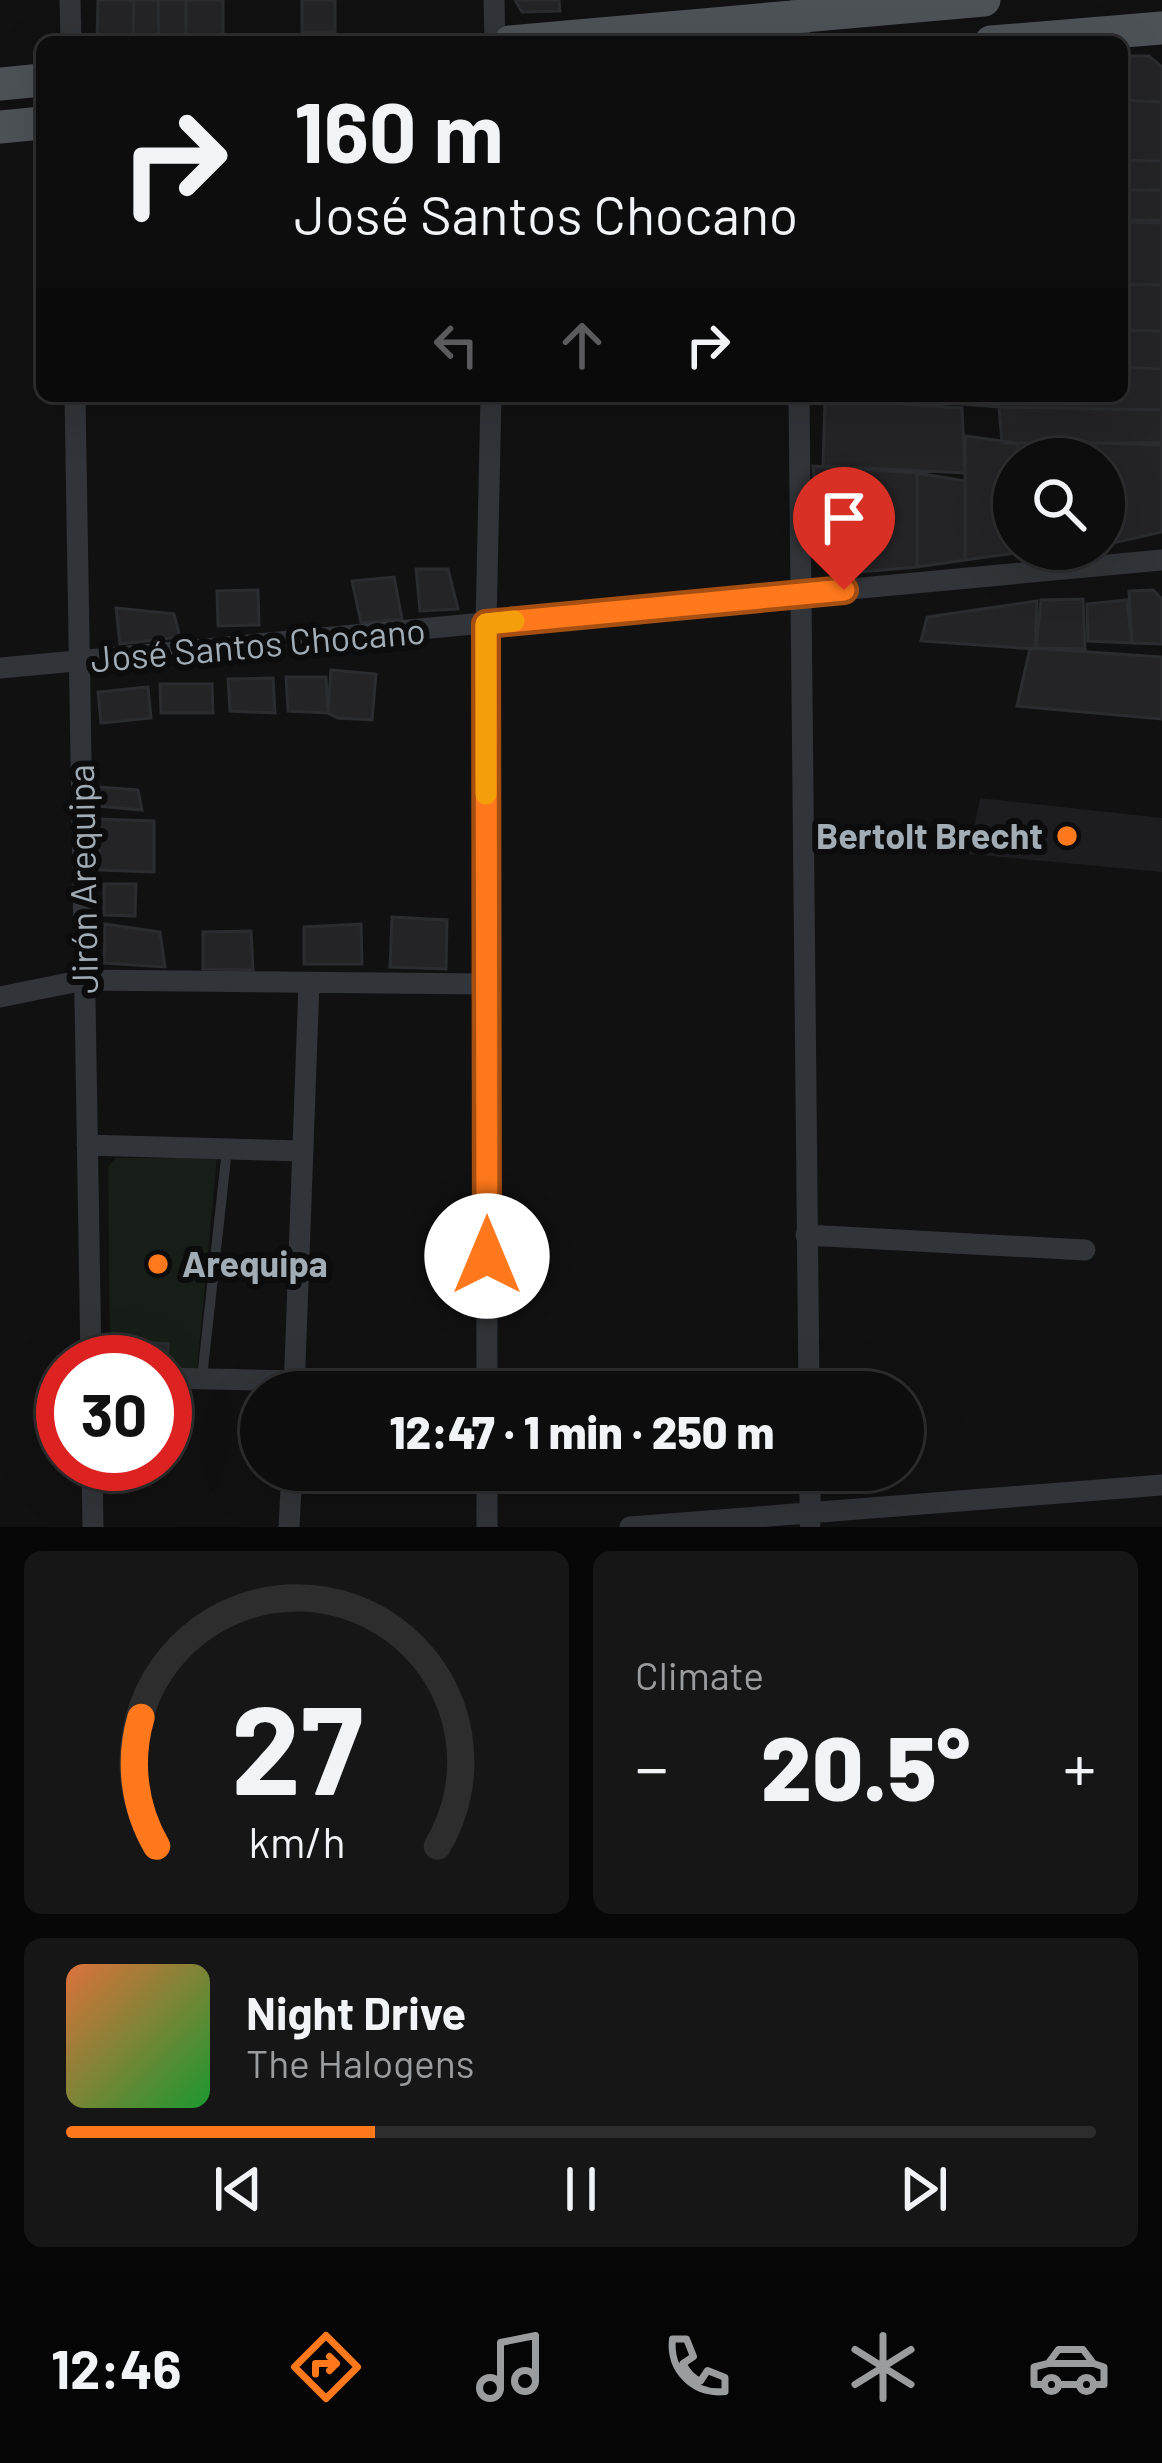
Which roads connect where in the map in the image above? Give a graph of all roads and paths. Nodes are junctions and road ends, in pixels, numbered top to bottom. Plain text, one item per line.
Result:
1 (70, 0) edge
2 (494, 0) edge
3 (984, 0) edge
4 (799, 20) edge
5 (1162, 28) edge
6 (71, 36) edge
7 (495, 36) edge
8 (589, 36) edge
9 (1065, 36) edge
10 (36, 81) edge
11 (0, 84) edge
12 (36, 124) edge
13 (0, 127) edge
14 (75, 402) edge
15 (491, 402) edge
16 (799, 402) edge
17 (1162, 560) edge
18 (798, 595) junction
19 (486, 624) junction
20 (80, 662) junction
21 (0, 668) edge
22 (85, 980) junction
23 (309, 982) junction
24 (487, 984) junction
25 (0, 997) edge
26 (87, 1145) junction
27 (227, 1149) junction
28 (303, 1151) junction
29 (806, 1235) junction
30 (1085, 1250) dead end
31 (91, 1335) edge
32 (296, 1371) edge
33 (487, 1371) edge
34 (808, 1371) edge
35 (192, 1379) edge
36 (202, 1379) junction
37 (240, 1382) edge
38 (1162, 1485) edge
39 (92, 1491) edge
40 (291, 1491) edge
41 (487, 1491) edge
42 (810, 1520) edge
43 (93, 1527) edge
44 (290, 1527) edge
45 (487, 1527) edge
46 (630, 1527) edge

1 - 6 street
2 - 7 street
3 - 4 main road
4 - 8 main road
5 - 9 main road
10 - 11 main road
12 - 13 main road
14 - 20 street, Jirón Arequipa
15 - 19 street
16 - 18 street
17 - 18 street, José Santos Chocano
18 - 19 street, José Santos Chocano
18 - 29 street
19 - 20 street, José Santos Chocano
19 - 24 street
20 - 21 street, José Santos Chocano
20 - 22 street, Jirón Arequipa
22 - 23 street
22 - 25 street
22 - 26 street, Jirón Arequipa
23 - 24 street
23 - 28 street
24 - 33 street
26 - 27 street
26 - 31 street, Jirón Arequipa
27 - 28 street
27 - 36 lane
28 - 32 street
29 - 30 street
29 - 34 street
35 - 36 street
36 - 37 street
38 - 42 street
39 - 43 street
40 - 44 street
41 - 45 street
42 - 46 street

